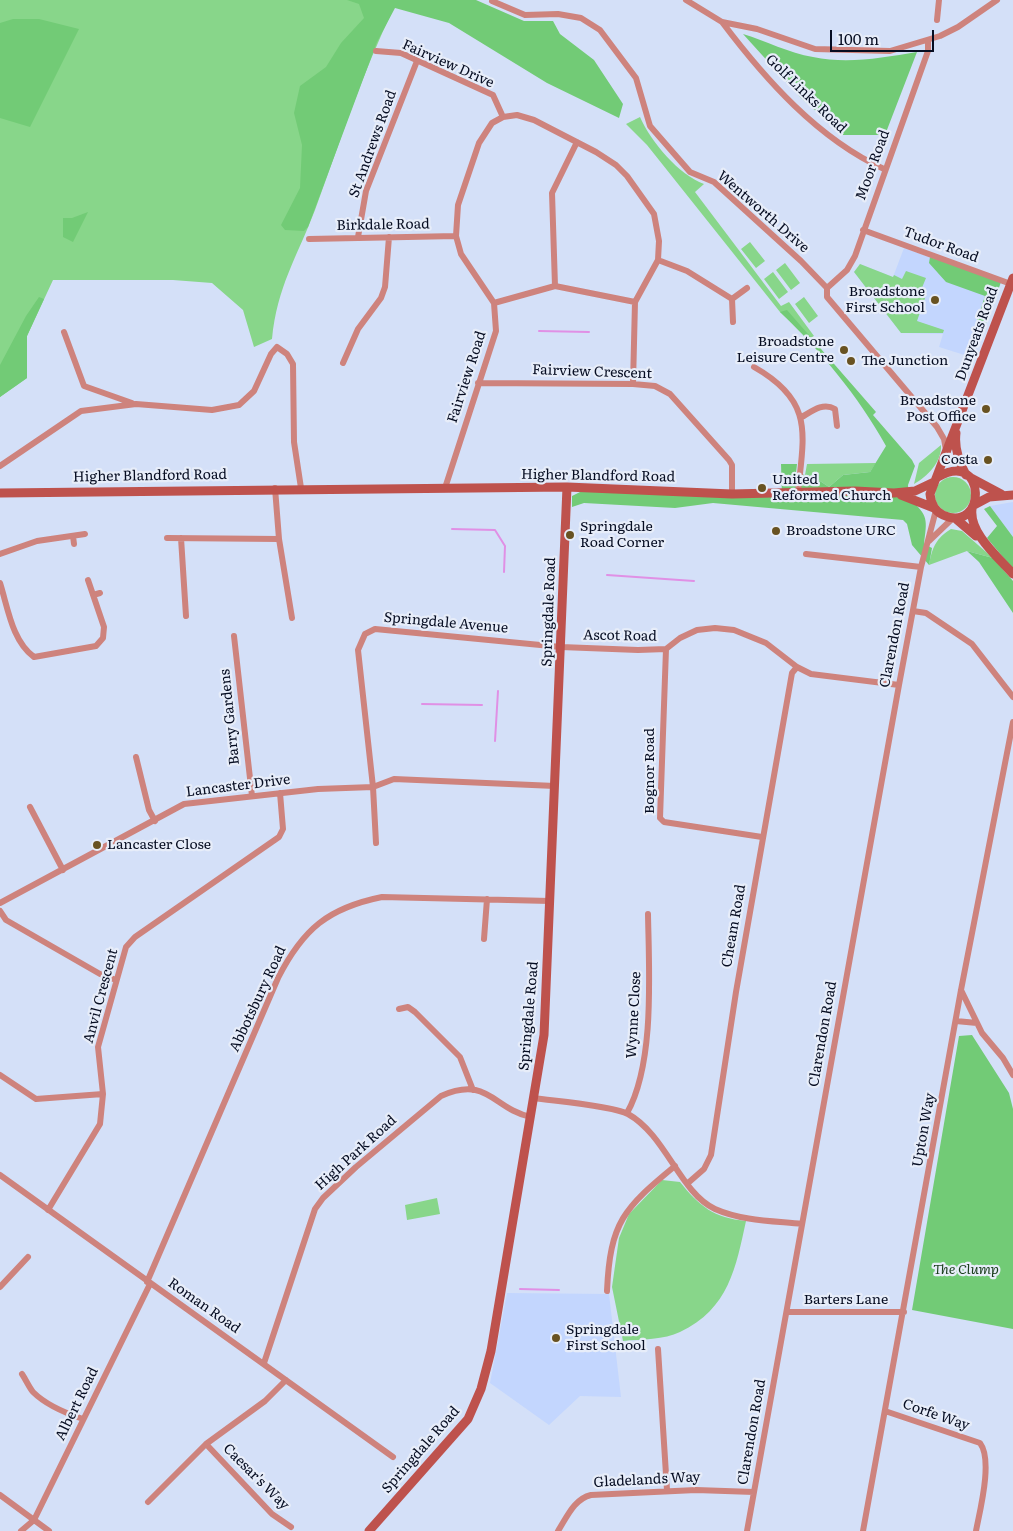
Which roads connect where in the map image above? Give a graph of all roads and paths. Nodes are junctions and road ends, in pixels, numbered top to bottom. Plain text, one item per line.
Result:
1 (510, 0) edge
2 (686, 0) edge
3 (939, 0) edge
4 (984, 0) edge
5 (492, 1) edge
6 (994, 2) edge
7 (507, 8) junction
8 (937, 20) dead end
9 (722, 22) junction
10 (928, 41) junction
11 (376, 51) dead end
12 (417, 61) junction
13 (503, 116) junction
14 (577, 142) junction
15 (884, 169) junction
16 (863, 230) junction
17 (456, 236) junction
18 (358, 237) junction
19 (389, 237) junction
20 (309, 239) dead end
21 (658, 260) junction
22 (1012, 281) edge
23 (555, 286) junction
24 (747, 288) dead end
25 (827, 288) junction
26 (732, 299) junction
27 (636, 302) junction
28 (494, 303) junction
29 (733, 322) dead end
30 (64, 332) dead end
31 (343, 363) dead end
32 (754, 367) dead end
33 (478, 382) junction
34 (633, 384) junction
35 (136, 404) junction
36 (802, 417) junction
37 (837, 426) dead end
38 (957, 428) junction
39 (946, 454) junction
40 (0, 466) edge
41 (968, 476) junction
42 (936, 479) junction
43 (567, 487) junction
44 (275, 488) junction
45 (301, 488) junction
46 (445, 488) junction
47 (798, 492) junction
48 (0, 493) edge
49 (894, 493) junction
50 (732, 494) junction
51 (1003, 494) junction
52 (1013, 495) edge
53 (973, 507) junction
54 (935, 509) junction
55 (954, 518) junction
56 (85, 534) dead end
57 (73, 536) junction
58 (167, 538) dead end
59 (181, 538) junction
60 (279, 539) junction
61 (928, 542) junction
62 (74, 544) dead end
63 (992, 549) junction
64 (0, 554) edge
65 (806, 554) dead end
66 (920, 567) junction
67 (1013, 574) edge
68 (88, 580) dead end
69 (0, 583) edge
70 (913, 611) junction
71 (186, 616) dead end
72 (292, 618) dead end
73 (234, 636) dead end
74 (561, 647) junction
75 (666, 649) junction
76 (797, 667) junction
77 (899, 685) junction
78 (1013, 697) edge
79 (1013, 722) edge
80 (1012, 734) edge
81 (136, 757) dead end
82 (373, 786) junction
83 (555, 786) junction
84 (280, 793) junction
85 (252, 796) junction
86 (30, 807) dead end
87 (155, 821) junction
88 (762, 837) junction
89 (376, 843) dead end
90 (63, 870) junction
91 (486, 899) junction
92 (550, 901) junction
93 (0, 903) edge
94 (0, 911) edge
95 (648, 914) dead end
96 (484, 939) dead end
97 (116, 980) junction
98 (961, 990) junction
99 (399, 1009) dead end
100 (956, 1021) junction
101 (977, 1023) junction
102 (0, 1075) edge
103 (1013, 1075) edge
104 (473, 1090) junction
105 (103, 1094) junction
106 (534, 1098) junction
107 (626, 1113) junction
108 (531, 1117) junction
109 (675, 1166) junction
110 (0, 1175) edge
111 (688, 1183) junction
112 (48, 1210) junction
113 (802, 1224) junction
114 (28, 1257) dead end
115 (149, 1283) junction
116 (0, 1287) edge
117 (607, 1290) dead end
118 (787, 1312) junction
119 (904, 1312) junction
120 (658, 1350) dead end
121 (264, 1363) junction
122 (22, 1374) dead end
123 (286, 1380) junction
124 (885, 1411) junction
125 (83, 1419) junction
126 (206, 1444) junction
127 (393, 1457) dead end
128 (667, 1490) junction
129 (754, 1492) junction
130 (0, 1496) edge
131 (148, 1502) dead end
132 (34, 1520) junction
133 (291, 1527) dead end
134 (21, 1531) edge
135 (49, 1531) edge
136 (368, 1531) edge
137 (558, 1531) edge
138 (747, 1531) edge
139 (863, 1531) edge
140 (976, 1531) edge

1 - 7 street
2 - 9 street
3 - 8 street
4 - 6 street
5 - 7 street, Wentworth Drive
6 - 10 street
7 - 25 street, Wentworth Drive
9 - 10 street
9 - 15 street, Golf Links Road
10 - 15 street, Moor Road
11 - 12 street, Fairview Drive
12 - 13 street, Fairview Drive
12 - 18 street, St Andrews Road
13 - 14 street
13 - 17 street, Fairview Road
14 - 21 street
14 - 23 street
15 - 16 street, Moor Road
16 - 22 street, Tudor Road
16 - 25 street, Moor Road
17 - 19 street, Birkdale Road
17 - 28 street, Fairview Road
18 - 19 street, Birkdale Road
18 - 20 street, Birkdale Road
19 - 31 street
21 - 26 street
21 - 27 street
22 - 38 street, Dunyeats Road
23 - 27 street
23 - 28 street
24 - 26 street
25 - 39 street, Wentworth Drive
26 - 29 street
27 - 34 street
28 - 33 street, Fairview Road
30 - 35 street
32 - 36 street
33 - 34 street, Fairview Crescent
33 - 46 street, Fairview Road
34 - 50 street, Fairview Crescent
35 - 40 street
35 - 45 street
36 - 37 street
36 - 47 street
38 - 39 street, Dunyeats Road
38 - 41 street, Dunyeats Road
39 - 42 street, Dunyeats Road
41 - 42 street
41 - 51 street
41 - 53 street
42 - 49 street, Higher Blandford Road
42 - 54 street
43 - 46 street, Higher Blandford Road
43 - 50 street, Higher Blandford Road
43 - 74 street, Springdale Road
44 - 45 street, Higher Blandford Road
44 - 48 street, Higher Blandford Road
44 - 60 street
45 - 46 street, Higher Blandford Road
47 - 49 street, Higher Blandford Road
47 - 50 street, Higher Blandford Road
49 - 54 street, Higher Blandford Road
51 - 52 street
51 - 53 street
53 - 55 street
53 - 63 street
54 - 55 street
54 - 61 street, Clarendon Road
55 - 61 street, Clarendon Road
55 - 63 street
56 - 57 street
57 - 62 street
57 - 64 street
58 - 59 street
59 - 60 street
59 - 71 street
60 - 72 street
61 - 66 street, Clarendon Road
63 - 67 street
65 - 66 street
66 - 70 street, Clarendon Road
68 - 69 street
70 - 77 street, Clarendon Road
70 - 78 street
73 - 85 street, Barry Gardens
74 - 75 street, Ascot Road
74 - 82 street, Springdale Avenue
74 - 83 street, Springdale Road
75 - 76 street, Ascot Road
75 - 88 street, Bognor Road
76 - 77 street, Ascot Road
76 - 88 street, Cheam Road
77 - 113 street, Clarendon Road
79 - 80 street, Upton Way
80 - 98 street, Upton Way
81 - 87 street
82 - 83 street
82 - 84 street, Lancaster Drive
82 - 89 street, Springdale Avenue
83 - 92 street, Springdale Road
84 - 85 street, Lancaster Drive
84 - 97 street, Anvil Crescent
85 - 87 street, Lancaster Drive
86 - 90 street
87 - 90 street, Lancaster Drive
88 - 111 street, Cheam Road
90 - 93 street, Lancaster Drive
91 - 92 street, Abbotsbury Road
91 - 96 street
91 - 115 street, Abbotsbury Road
92 - 106 street, Springdale Road
94 - 97 street
95 - 107 street, Wynne Close
97 - 105 street, Anvil Crescent
98 - 100 street, Upton Way
98 - 101 street
99 - 104 street
100 - 101 street
100 - 119 street, Upton Way
101 - 103 street
102 - 105 street
104 - 108 street
104 - 121 street, High Park Road
105 - 112 street, Anvil Crescent
106 - 107 street
106 - 108 street, Springdale Road
107 - 109 street
108 - 136 street, Springdale Road
109 - 111 street
109 - 117 street
110 - 112 street, Roman Road
111 - 113 street
112 - 115 street, Roman Road
113 - 118 street, Clarendon Road
114 - 116 street
115 - 121 street, Roman Road
115 - 125 street, Albert Road
118 - 119 street, Barters Lane
118 - 129 street, Clarendon Road
119 - 124 street, Upton Way
120 - 128 street
121 - 123 street, Roman Road
122 - 125 street
123 - 126 street, Caesar's Way
123 - 127 street, Roman Road
124 - 139 street, Upton Way
124 - 140 street, Corfe Way
125 - 132 street, Albert Road
126 - 131 street, Caesar's Way
126 - 133 street, Caesar's Way
128 - 129 street, Gladelands Way
128 - 137 street, Gladelands Way
129 - 138 street, Clarendon Road
130 - 132 street
132 - 134 street, Albert Road
132 - 135 street

